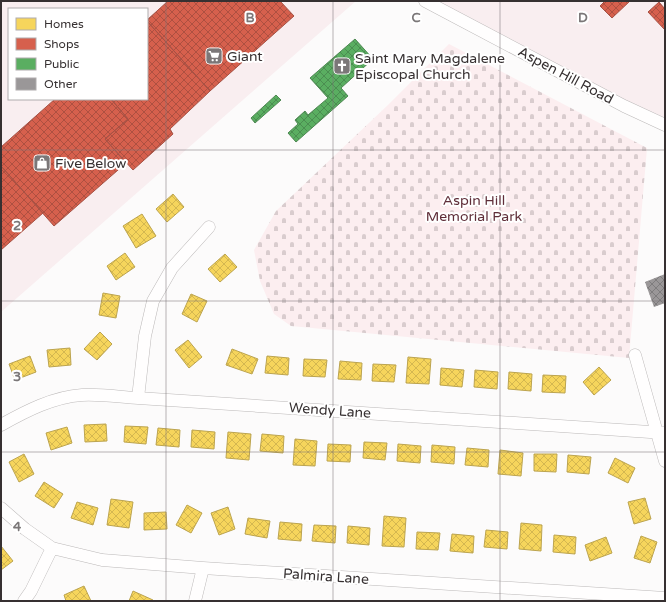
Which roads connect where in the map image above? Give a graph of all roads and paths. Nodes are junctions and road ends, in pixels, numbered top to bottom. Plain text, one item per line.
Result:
1 (425, 1) edge
2 (665, 125) edge
3 (209, 227) dead end
4 (635, 355) dead end
5 (138, 398) junction
6 (1, 425) edge
7 (661, 432) edge
8 (665, 460) edge
9 (1, 508) edge
10 (52, 548) junction
11 (202, 568) junction
12 (665, 598) edge
13 (24, 601) edge
14 (194, 601) edge

1 - 2 street, Aspen Hill Road
3 - 5 street
4 - 7 street
5 - 6 street, Wendy Lane
5 - 7 street, Wendy Lane
7 - 8 street
9 - 10 street, Palmira Lane
10 - 11 street, Palmira Lane
10 - 13 street
11 - 12 street, Palmira Lane
11 - 14 street

